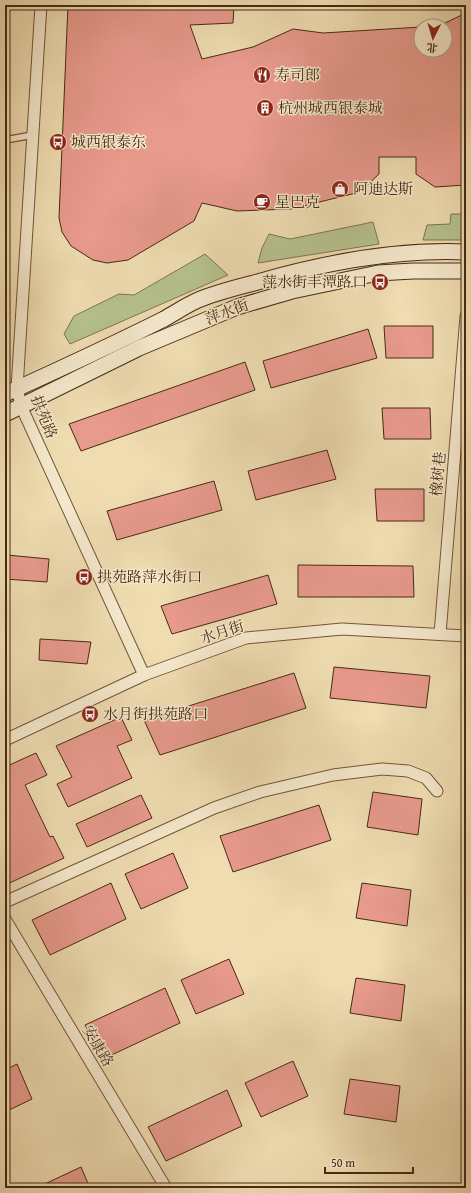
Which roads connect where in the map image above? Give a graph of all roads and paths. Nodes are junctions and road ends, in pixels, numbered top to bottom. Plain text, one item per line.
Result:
1 (41, 5) edge
2 (33, 135) junction
3 (6, 140) edge
4 (5, 152) edge
5 (466, 252) edge
6 (466, 271) edge
7 (466, 316) edge
8 (11, 391) edge
9 (21, 406) junction
10 (5, 414) edge
11 (440, 634) junction
12 (466, 636) edge
13 (144, 675) junction
14 (5, 740) edge
15 (437, 791) dead end
16 (5, 902) edge
17 (5, 919) edge
18 (166, 1188) edge

1 - 2 street, 拱苑路
2 - 3 lane
2 - 8 street, 拱苑路
3 - 4 lane
5 - 8 main road, 萍水街
6 - 9 main road, 萍水街
7 - 11 street, 橡树巷
8 - 9 street, 拱苑路
9 - 10 main road, 萍水街
9 - 13 street, 拱苑路
11 - 12 street, 水月街
11 - 13 street, 水月街
13 - 14 street, 水月街
15 - 16 street
17 - 18 street, 安康路

